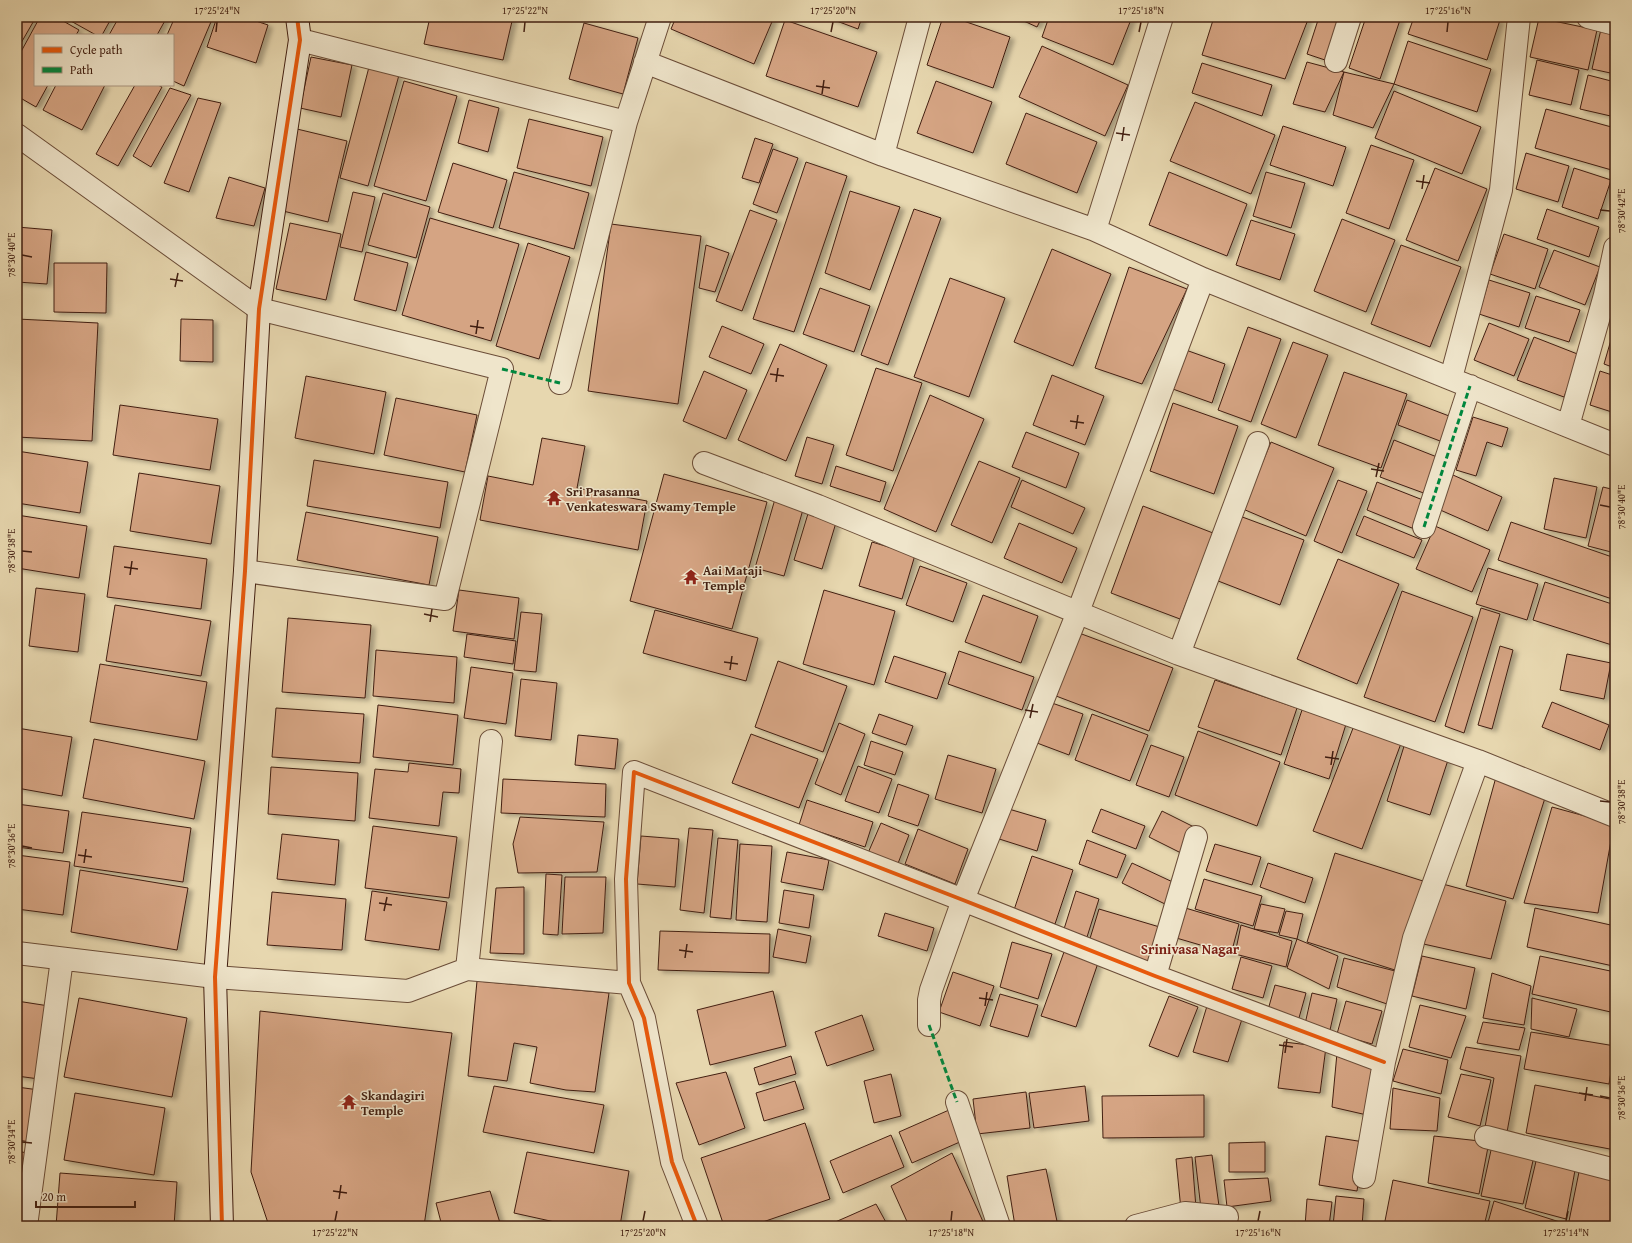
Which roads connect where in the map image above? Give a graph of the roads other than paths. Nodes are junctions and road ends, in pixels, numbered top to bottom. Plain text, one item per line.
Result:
1 (297, 17) edge
2 (660, 17) edge
3 (920, 17) edge
4 (1162, 17) edge
5 (1350, 17) edge
6 (1519, 17) edge
7 (1588, 17) edge
8 (1615, 24) edge
9 (300, 40) junction
10 (1336, 61) dead end
11 (646, 62) junction
12 (626, 122) junction
13 (17, 135) edge
14 (883, 155) junction
15 (1095, 230) junction
16 (1615, 248) edge
17 (1203, 279) junction
18 (259, 309) junction
19 (560, 382) dead end
20 (1460, 382) junction
21 (1568, 426) junction
22 (1258, 443) dead end
23 (1615, 445) edge
24 (704, 463) dead end
25 (1424, 527) dead end
26 (245, 571) junction
27 (1078, 612) junction
28 (1179, 654) junction
29 (491, 741) dead end
30 (1478, 761) junction
31 (1615, 816) edge
32 (1196, 837) dead end
33 (963, 900) junction
34 (17, 953) edge
35 (62, 959) junction
36 (468, 969) junction
37 (1155, 976) junction
38 (215, 977) junction
39 (629, 983) junction
40 (929, 1025) dead end
41 (1384, 1062) junction
42 (957, 1102) dead end
43 (1486, 1137) dead end
44 (1615, 1170) edge
45 (1364, 1177) dead end
46 (1227, 1217) dead end
47 (1187, 1219) edge
48 (26, 1226) edge
49 (222, 1226) edge
50 (697, 1226) edge
51 (999, 1226) edge
52 (1136, 1226) edge

1 - 9 street
2 - 11 street
3 - 14 street
4 - 15 street
5 - 10 street
6 - 20 street
7 - 8 street
9 - 12 street
9 - 18 street
11 - 12 street
11 - 14 street
12 - 19 street
13 - 18 street
14 - 15 street
15 - 17 street
16 - 21 street
17 - 20 street
17 - 27 street
18 - 26 street
18 - 26 street
20 - 21 street
20 - 25 street
21 - 23 street
22 - 28 street
24 - 27 street
26 - 38 street
27 - 28 street
27 - 33 street
28 - 30 street
29 - 36 street
30 - 31 street
30 - 41 street
32 - 37 street
33 - 37 street
33 - 39 street
33 - 40 street
34 - 35 street
35 - 38 street
35 - 48 street
36 - 38 street
36 - 39 street
37 - 41 street
38 - 49 street
39 - 50 street
41 - 45 street
42 - 51 street
43 - 44 street
46 - 47 street
47 - 52 street

